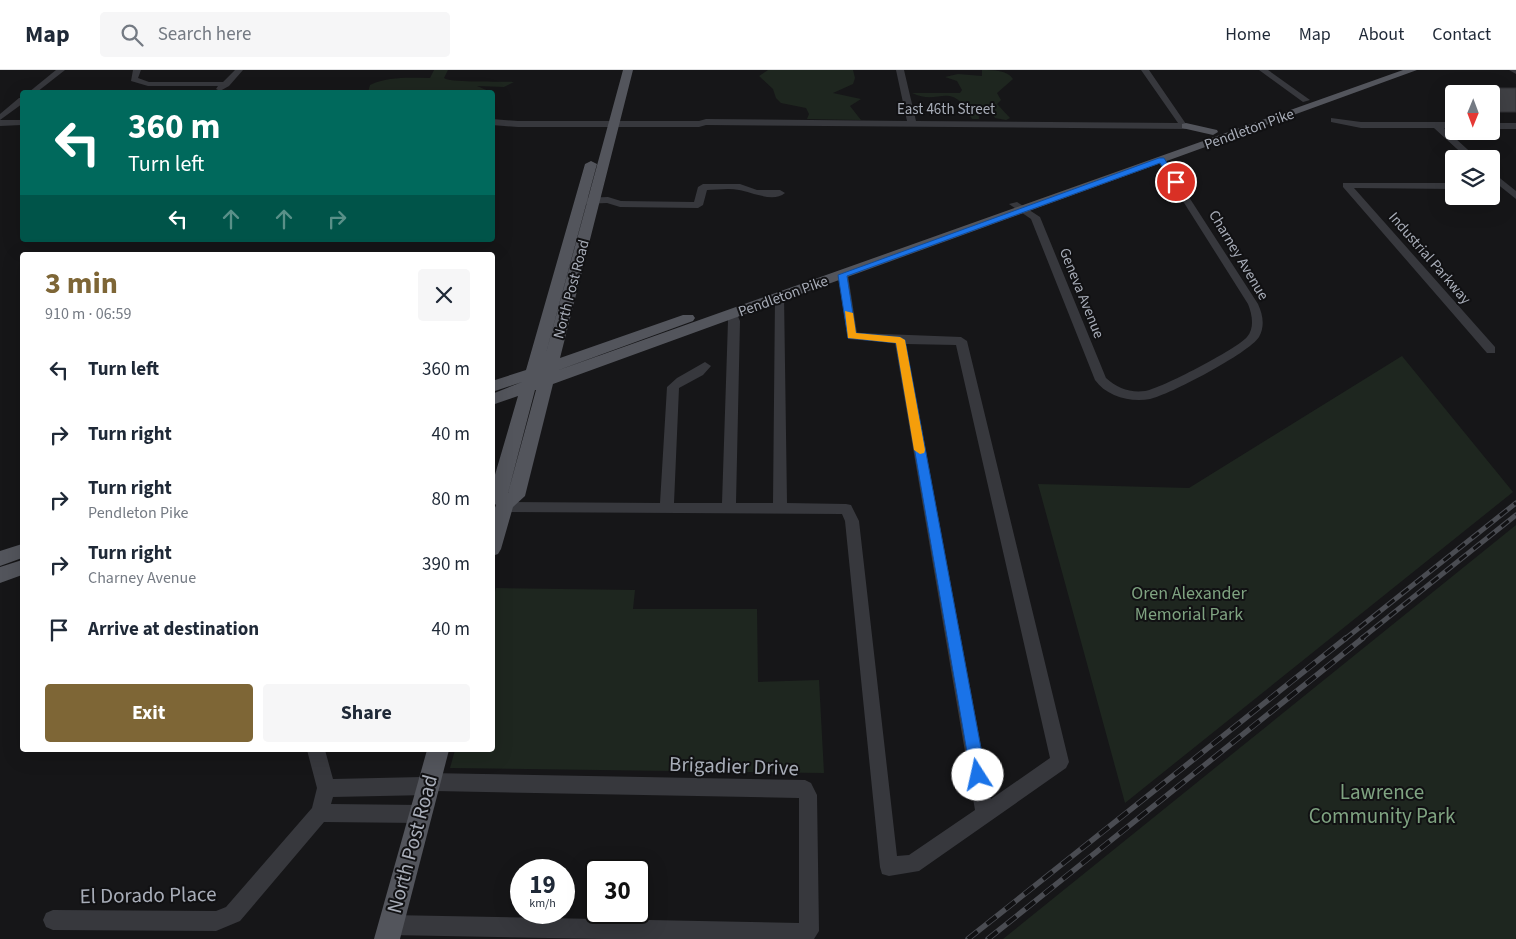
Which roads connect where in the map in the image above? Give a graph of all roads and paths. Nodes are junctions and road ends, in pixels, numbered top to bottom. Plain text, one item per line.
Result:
1 (61, 70) edge
2 (137, 70) edge
3 (239, 70) edge
4 (617, 70) edge
5 (628, 70) edge
6 (900, 70) edge
7 (1145, 70) edge
8 (1263, 70) edge
9 (1390, 70) edge
10 (1412, 70) edge
11 (226, 84) junction
12 (35, 90) edge
13 (220, 90) edge
14 (1306, 100) junction
15 (20, 102) edge
16 (0, 118) edge
17 (1334, 120) dead end
18 (609, 121) junction
19 (495, 122) edge
20 (0, 123) edge
21 (20, 123) edge
22 (912, 123) junction
23 (1436, 125) junction
24 (1184, 126) junction
25 (1445, 126) edge
26 (1500, 126) edge
27 (1516, 126) edge
28 (1213, 132) junction
29 (1197, 138) junction
30 (1464, 150) edge
31 (1162, 160) junction
32 (1500, 182) edge
33 (1445, 186) edge
34 (1500, 186) edge
35 (1505, 186) junction
36 (1516, 186) edge
37 (780, 194) dead end
38 (1516, 196) edge
39 (588, 200) junction
40 (1019, 207) junction
41 (843, 275) junction
42 (780, 297) junction
43 (732, 314) junction
44 (558, 339) junction
45 (900, 340) junction
46 (599, 350) junction
47 (1491, 350) dead end
48 (706, 366) dead end
49 (549, 374) junction
50 (530, 381) junction
51 (495, 387) edge
52 (1121, 393) joint
53 (495, 398) edge
54 (495, 406) edge
55 (520, 416) junction
56 (504, 505) junction
57 (667, 508) junction
58 (729, 508) junction
59 (780, 508) junction
60 (495, 538) edge
61 (20, 552) edge
62 (0, 559) edge
63 (20, 568) edge
64 (0, 575) edge
65 (317, 752) edge
66 (437, 752) edge
67 (428, 784) junction
68 (326, 788) junction
69 (320, 813) junction
70 (985, 813) junction
71 (420, 814) junction
72 (53, 920) dead end
73 (388, 932) edge

1 - 12 street
2 - 11 street
3 - 11 street
4 - 18 main road, North Post Road
5 - 18 main road, North Post Road
6 - 22 street
7 - 24 street
8 - 14 street
9 - 14 main road, Pendleton Pike
10 - 31 main road, Pendleton Pike
11 - 13 street
14 - 28 main road, Pendleton Pike
15 - 16 street
17 - 23 street
18 - 19 street, East 46th Street
18 - 22 street, East 46th Street
18 - 39 main road, North Post Road
20 - 21 street
22 - 24 street, East 46th Street
23 - 25 street
23 - 30 street
24 - 28 main road
24 - 29 main road
26 - 27 street
28 - 29 main road, Pendleton Pike
29 - 40 main road, Pendleton Pike
31 - 40 main road, Pendleton Pike
31 - 52 street, Charney Avenue
32 - 35 street
33 - 47 street, Industrial Parkway
34 - 35 street
35 - 36 street
35 - 38 street
37 - 39 street
39 - 44 main road, North Post Road
39 - 50 main road, North Post Road
40 - 41 main road, Pendleton Pike
40 - 46 main road, Pendleton Pike
40 - 52 street, Geneva Avenue
41 - 42 main road, Pendleton Pike
41 - 45 street
42 - 43 main road, Pendleton Pike
42 - 59 street
43 - 49 main road, Pendleton Pike
43 - 58 street
44 - 46 main road
44 - 49 main road, North Post Road
45 - 70 street
45 - 70 street
46 - 49 main road, Pendleton Pike
48 - 57 street
49 - 50 main road, Pendleton Pike
49 - 56 main road, North Post Road
50 - 51 main road, Pendleton Pike
50 - 53 main road, Pendleton Pike
50 - 55 main road, North Post Road
54 - 55 main road
55 - 56 main road, North Post Road
56 - 57 street
56 - 60 main road, North Post Road
57 - 58 street
58 - 59 street
59 - 70 street
61 - 62 main road
63 - 64 main road
65 - 68 street
66 - 67 main road, North Post Road
67 - 68 street
67 - 71 main road, North Post Road
67 - 73 street, Brigadier Drive
68 - 69 street, El Dorado Place
69 - 71 street
69 - 72 street, El Dorado Place
71 - 73 main road, North Post Road

